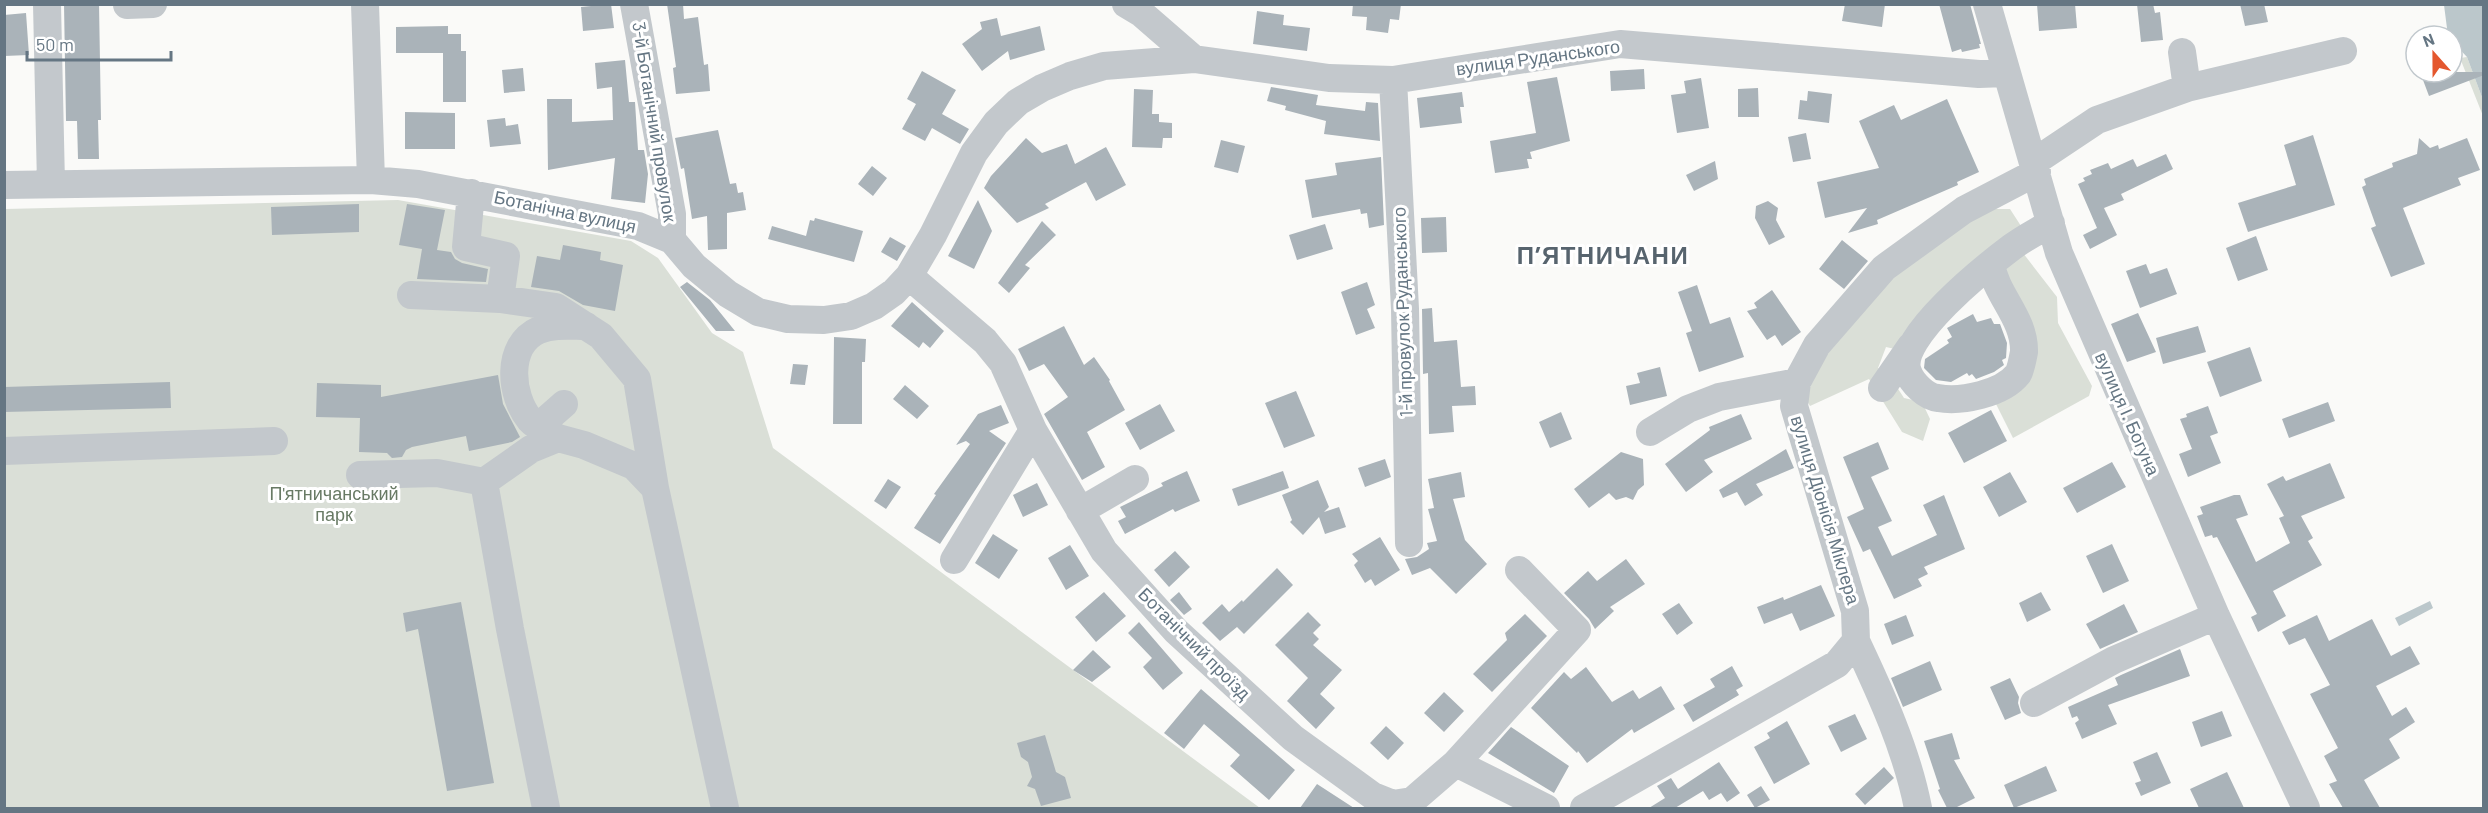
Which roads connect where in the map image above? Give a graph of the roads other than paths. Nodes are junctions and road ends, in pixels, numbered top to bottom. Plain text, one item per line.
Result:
1 (47, 4) edge
2 (153, 4) edge
3 (365, 4) edge
4 (634, 4) edge
5 (1126, 4) edge
6 (1987, 4) edge
7 (127, 5) edge
8 (2343, 51) dead end
9 (2182, 52) dead end
10 (1194, 58) junction
11 (2006, 73) junction
12 (1393, 80) junction
13 (2187, 88) junction
14 (2035, 167) junction
15 (371, 180) junction
16 (51, 184) junction
17 (4, 185) edge
18 (471, 193) junction
19 (2051, 224) junction
20 (672, 240) junction
21 (1991, 264) junction
22 (909, 276) junction
23 (411, 295) dead end
24 (500, 299) junction
25 (586, 326) junction
26 (1915, 339) junction
27 (1797, 382) junction
28 (1882, 388) dead end
29 (564, 404) dead end
30 (1034, 430) junction
31 (548, 432) junction
32 (1650, 432) dead end
33 (274, 441) dead end
34 (4, 451) edge
35 (360, 475) dead end
36 (1135, 479) dead end
37 (484, 482) junction
38 (655, 488) junction
39 (1080, 511) junction
40 (1409, 543) dead end
41 (954, 560) dead end
42 (1519, 570) dead end
43 (2216, 615) junction
44 (1856, 641) junction
45 (2034, 703) dead end
46 (1456, 763) junction
47 (546, 808) edge
48 (725, 808) edge
49 (1546, 808) edge
50 (1584, 808) edge
51 (1917, 808) edge
52 (2306, 808) edge

1 - 16 street
2 - 7 street
3 - 15 street
4 - 20 street, 3-й Ботанічний провулок
5 - 10 street
6 - 11 street, вулиця І. Богуна
8 - 13 street, вулиця Діонісія Міклера
9 - 13 street
10 - 12 street, вулиця Руданського
10 - 22 street, Ботанічна вулиця
11 - 12 street, вулиця Руданського
11 - 14 street, вулиця І. Богуна
12 - 40 street, 1-й провулок Руданського
13 - 14 street, вулиця Діонісія Міклера
14 - 19 street, вулиця І. Богуна
14 - 27 street, вулиця Діонісія Міклера
15 - 16 street, Ботанічна вулиця
15 - 18 street, Ботанічна вулиця
16 - 17 street, Ботанічна вулиця
18 - 20 street, Ботанічна вулиця
18 - 24 street
19 - 21 street
19 - 43 street, вулиця І. Богуна
20 - 22 street, Ботанічна вулиця
21 - 26 street
21 - 26 street
22 - 30 street, Ботанічний проїзд
23 - 24 street
24 - 25 street
25 - 31 street
25 - 38 street
26 - 28 street
27 - 32 street
27 - 44 street, вулиця Діонісія Міклера
29 - 31 street
30 - 39 street, Ботанічний проїзд
30 - 41 street
31 - 37 street
31 - 38 street
33 - 34 street
35 - 37 street
36 - 39 street
37 - 47 street
38 - 48 street
39 - 46 street, Ботанічний проїзд
42 - 46 street, Ботанічний проїзд
43 - 45 street
43 - 52 street, вулиця І. Богуна
44 - 50 street
44 - 51 street
46 - 49 street

